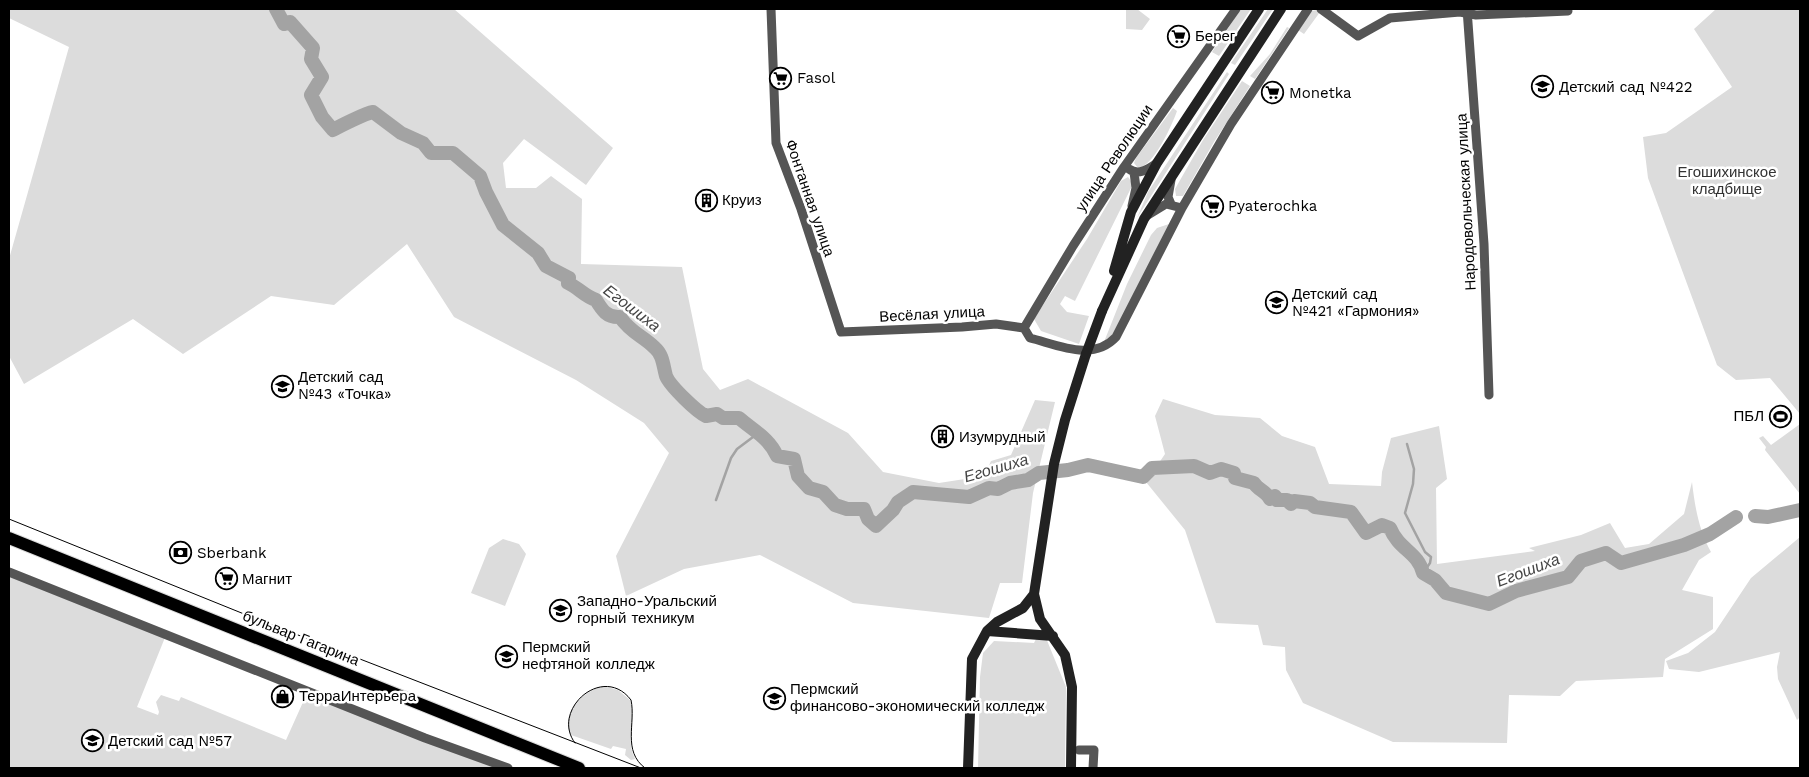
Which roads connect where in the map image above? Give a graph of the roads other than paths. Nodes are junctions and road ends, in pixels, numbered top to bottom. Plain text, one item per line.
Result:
1 (771, 9) edge
2 (1236, 9) edge
3 (1259, 9) edge
4 (1281, 9) edge
5 (1308, 9) edge
6 (1321, 9) edge
7 (1467, 11) edge
8 (1568, 11) dead end
9 (1157, 163) junction
10 (1124, 166) junction
11 (1174, 170) junction
12 (1134, 172) junction
13 (1172, 204) junction
14 (1182, 208) junction
15 (1131, 212) junction
16 (1144, 219) junction
17 (1102, 311) junction
18 (1024, 328) junction
19 (841, 332) joint
20 (1489, 394) dead end
21 (9, 538) edge
22 (9, 572) edge
23 (1034, 594) junction
24 (988, 631) junction
25 (1053, 636) junction
26 (1079, 750) dead end
27 (508, 768) edge
28 (579, 768) edge
29 (968, 768) edge
30 (1071, 768) edge
31 (1093, 768) edge

1 - 19 street, Фонтанная улица
2 - 10 street, улица Революции
3 - 9 main road
4 - 11 main road
5 - 14 street
6 - 7 street
7 - 8 street
7 - 20 street, Народовольческая улица
9 - 12 street
9 - 15 main road
10 - 12 street
10 - 18 street, улица Революции
11 - 13 street
11 - 16 main road
12 - 15 street
13 - 14 street
13 - 16 street
14 - 18 street
15 - 17 main road
16 - 17 main road
17 - 23 main road, bridge
18 - 19 street, Весёлая улица
21 - 28 main road, бульвар Гагарина
22 - 27 street
23 - 24 main road
23 - 25 main road
24 - 25 main road
24 - 29 main road
25 - 30 main road
26 - 31 street

